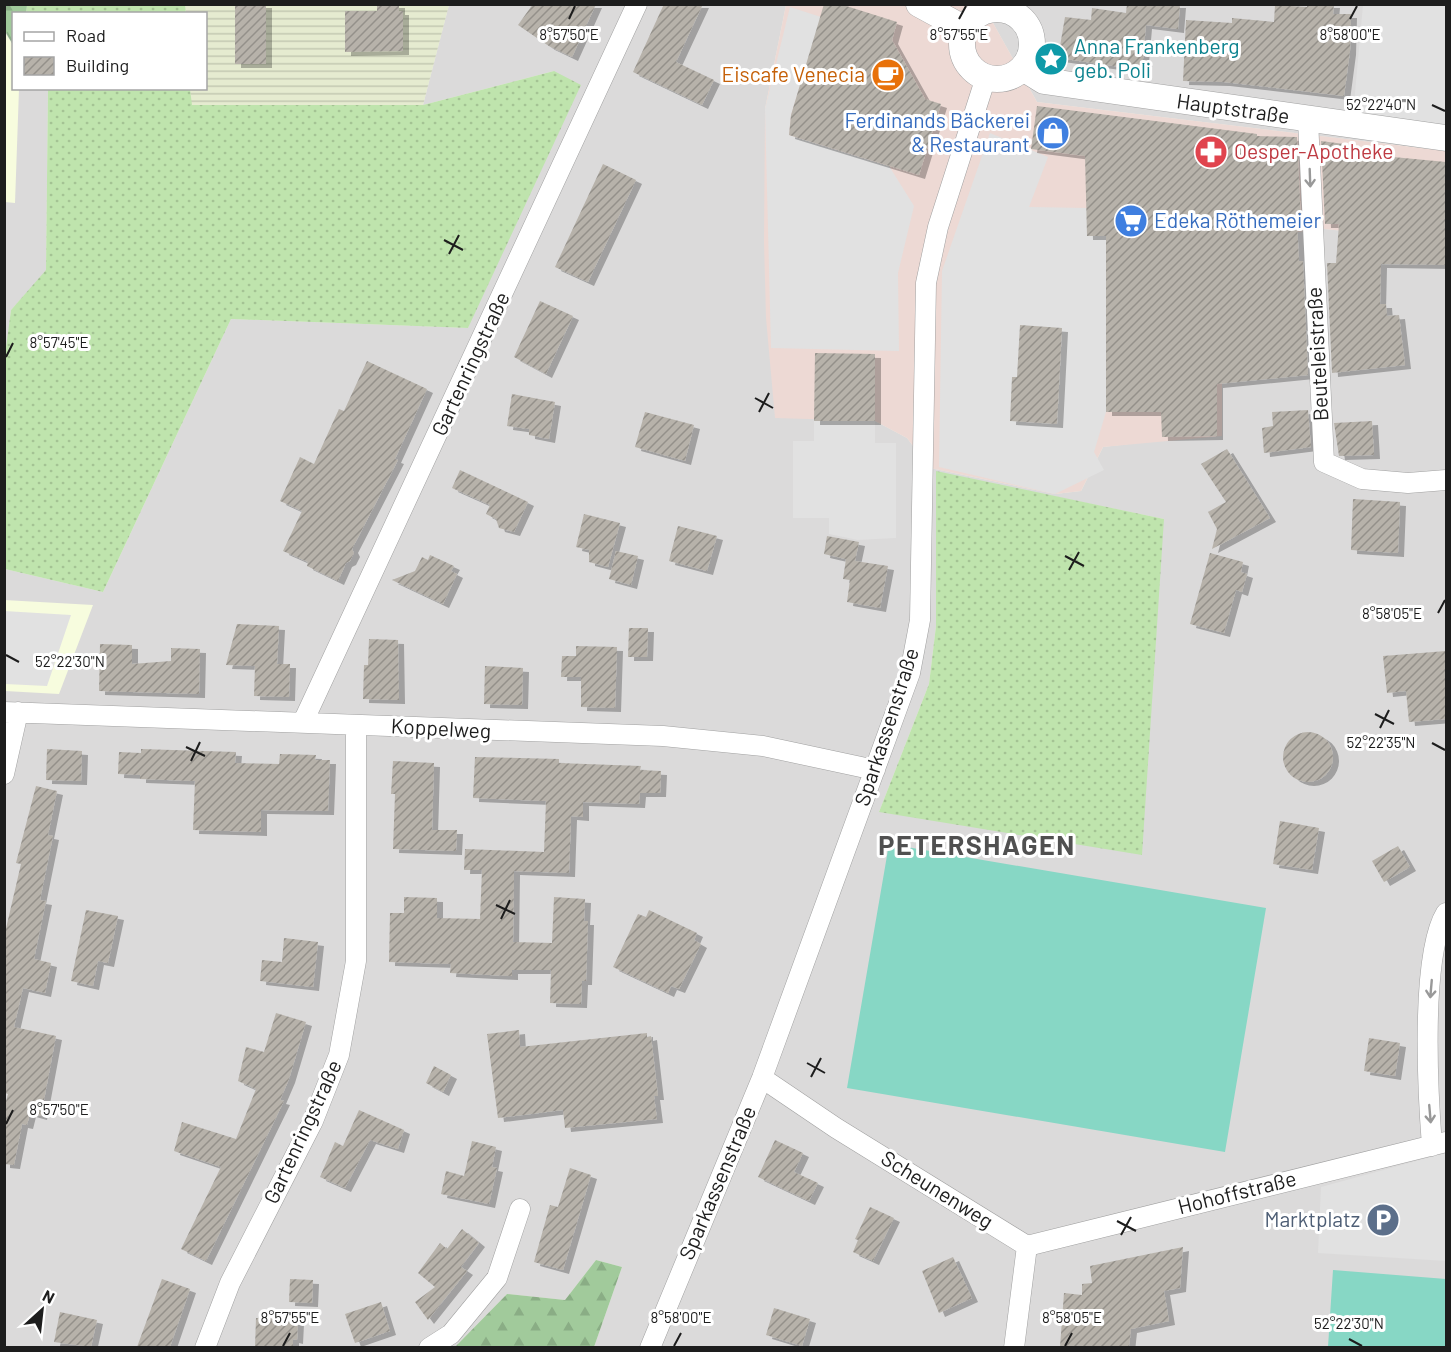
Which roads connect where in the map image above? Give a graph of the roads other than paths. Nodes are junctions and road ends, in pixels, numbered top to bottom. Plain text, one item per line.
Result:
1 (637, 4) edge
2 (919, 4) edge
3 (1004, 7) edge
4 (965, 28) junction
5 (1023, 68) junction
6 (986, 77) junction
7 (1308, 120) junction
8 (1446, 138) edge
9 (1446, 480) edge
10 (11, 712) edge
11 (303, 722) junction
12 (356, 725) junction
13 (875, 770) junction
14 (4, 774) edge
15 (1446, 913) edge
16 (762, 1078) junction
17 (1439, 1144) edge
18 (520, 1209) dead end
19 (1027, 1246) junction
20 (205, 1347) edge
21 (429, 1347) edge
22 (650, 1347) edge
23 (1014, 1347) edge

1 - 11 street, Gartenringstraße
2 - 4 street
3 - 4 street
3 - 5 street
4 - 6 street
5 - 6 street
5 - 7 street, Hauptstraße
6 - 13 street, Sparkassenstraße
7 - 8 street, Hauptstraße
7 -> 9 street, Beuteleistraße
10 - 11 street, Koppelweg
10 - 14 street
11 - 12 street, Koppelweg
12 - 13 street, Koppelweg
12 - 20 street, Gartenringstraße
13 - 16 street, Sparkassenstraße
15 -> 17 street
16 - 19 street, Scheunenweg
16 - 22 street, Sparkassenstraße
17 - 19 street, Hohoffstraße
18 - 21 street
19 - 23 street

